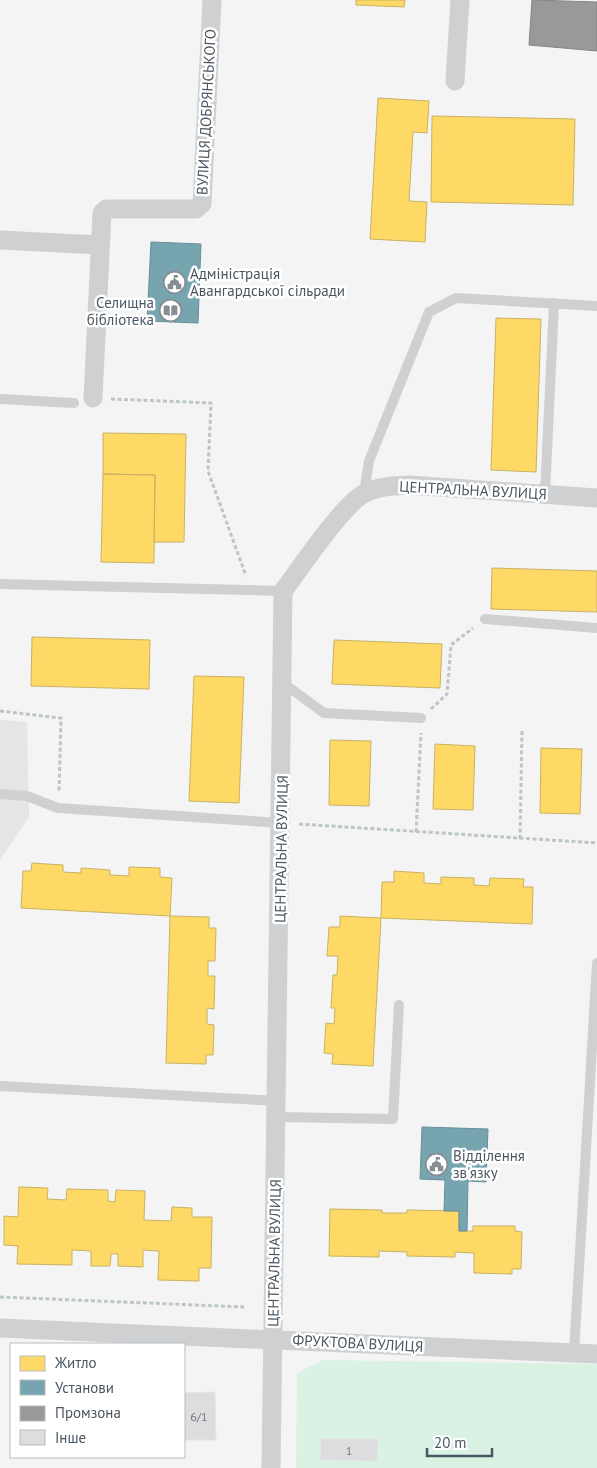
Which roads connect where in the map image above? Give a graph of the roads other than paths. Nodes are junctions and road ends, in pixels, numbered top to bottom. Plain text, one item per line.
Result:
1 (212, 0) edge
2 (460, 0) edge
3 (455, 81) dead end
4 (0, 240) edge
5 (100, 245) junction
6 (554, 303) junction
7 (597, 306) edge
8 (93, 398) road end
9 (0, 399) edge
10 (74, 403) dead end
11 (364, 494) junction
12 (545, 494) junction
13 (597, 498) edge
14 (0, 584) edge
15 (283, 591) junction
16 (485, 619) road end
17 (597, 628) edge
18 (283, 683) junction
19 (421, 718) road end
20 (0, 794) edge
21 (281, 823) junction
22 (597, 963) edge
23 (399, 1005) dead end
24 (595, 1032) edge
25 (0, 1086) edge
26 (277, 1109) junction
27 (0, 1328) edge
28 (272, 1339) junction
29 (574, 1353) junction
30 (597, 1354) edge
31 (271, 1468) edge

1 - 5 street, ВУЛИЦЯ ДОБРЯНСЬКОГО
2 - 3 street
4 - 5 street
5 - 8 street, ВУЛИЦЯ ДОБРЯНСЬКОГО
6 - 7 lane
6 - 11 lane
6 - 12 lane
9 - 10 lane
11 - 12 street, ЦЕНТРАЛЬНА ВУЛИЦЯ
11 - 15 street, ЦЕНТРАЛЬНА ВУЛИЦЯ
12 - 13 street, ЦЕНТРАЛЬНА ВУЛИЦЯ
14 - 15 lane
15 - 18 street, ЦЕНТРАЛЬНА ВУЛИЦЯ
16 - 17 lane
18 - 19 lane
18 - 21 street, ЦЕНТРАЛЬНА ВУЛИЦЯ
20 - 21 lane
21 - 26 street, ЦЕНТРАЛЬНА ВУЛИЦЯ
22 - 24 lane
23 - 26 lane
24 - 29 lane
25 - 26 lane
26 - 28 street, ЦЕНТРАЛЬНА ВУЛИЦЯ
27 - 28 street, ФРУКТОВА ВУЛИЦЯ
28 - 29 street, ФРУКТОВА ВУЛИЦЯ
28 - 31 street, ЦЕНТРАЛЬНА ВУЛИЦЯ
29 - 30 street, ФРУКТОВА ВУЛИЦЯ

